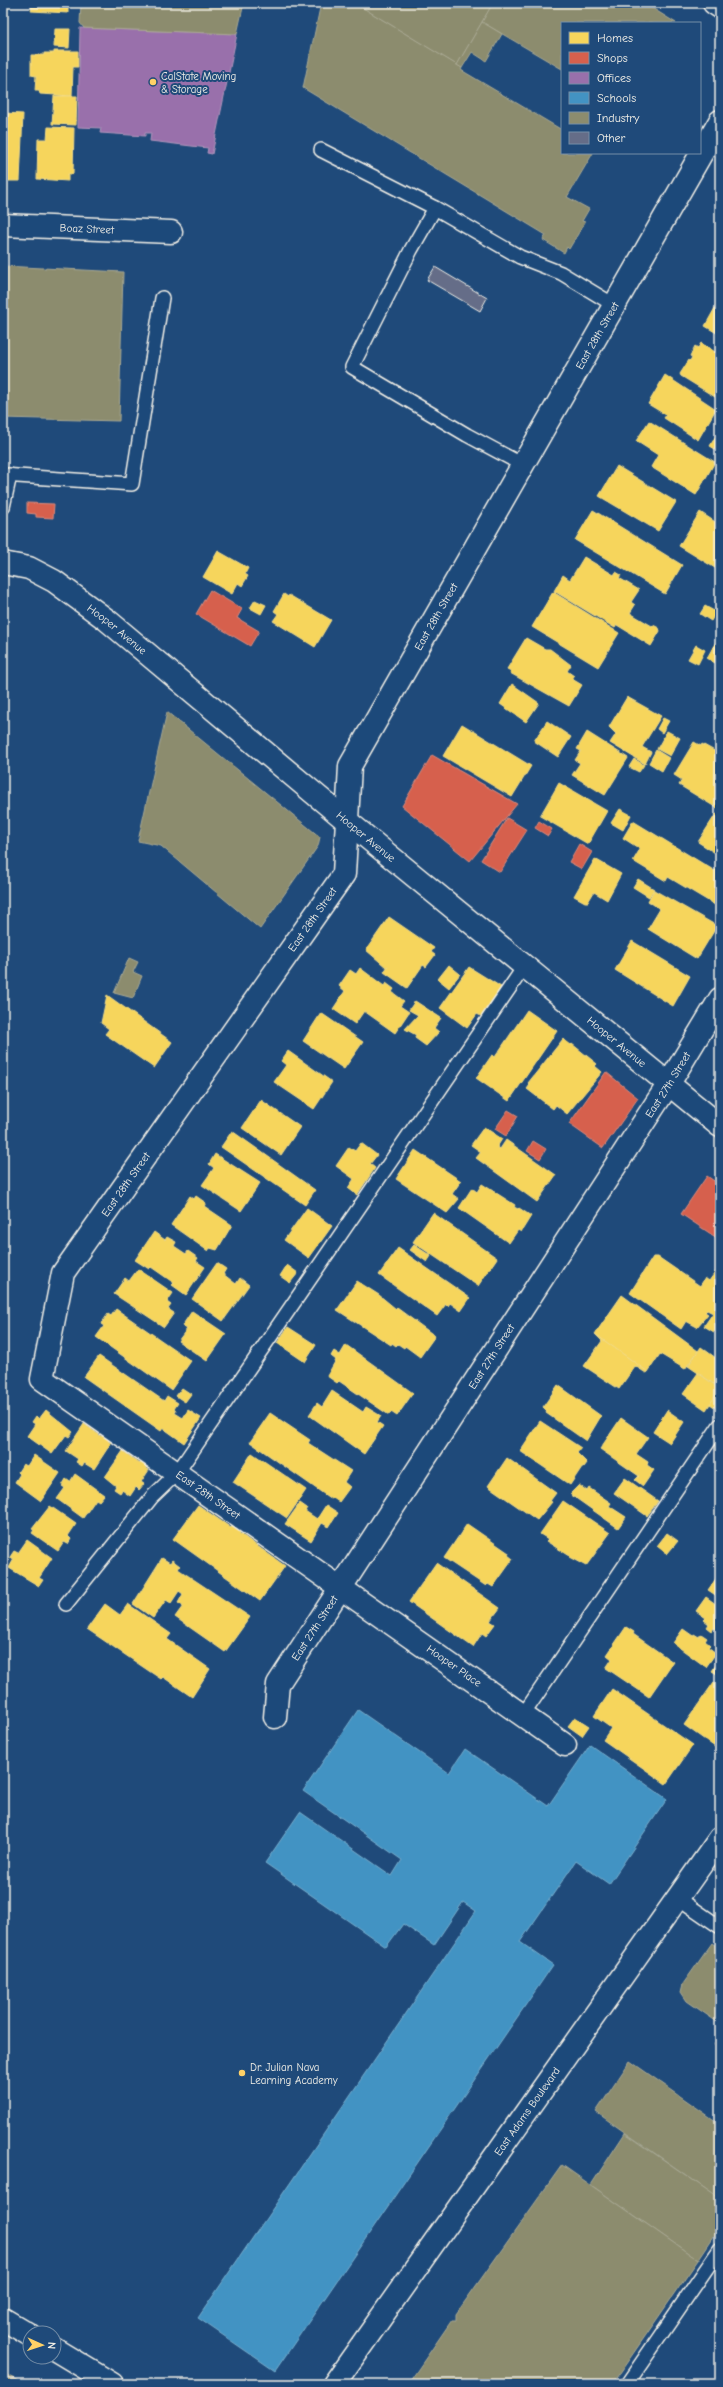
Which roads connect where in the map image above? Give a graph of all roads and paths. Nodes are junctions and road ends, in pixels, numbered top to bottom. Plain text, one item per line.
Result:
1 (714, 3) edge
2 (720, 7) edge
3 (720, 121) edge
4 (321, 150) dead end
5 (701, 154) edge
6 (701, 154) edge
7 (435, 208) junction
8 (3, 225) edge
9 (171, 232) dead end
10 (162, 298) dead end
11 (614, 304) junction
12 (523, 465) junction
13 (7, 475) edge
14 (3, 507) edge
15 (3, 563) edge
16 (347, 821) junction
17 (524, 966) junction
18 (720, 999) edge
19 (668, 1085) junction
20 (720, 1126) edge
21 (720, 1425) edge
22 (177, 1473) junction
23 (342, 1588) junction
24 (66, 1604) dead end
25 (523, 1715) junction
26 (275, 1717) dead end
27 (565, 1744) dead end
28 (720, 1838) edge
29 (678, 1898) junction
30 (720, 1927) edge
31 (720, 2249) edge
32 (3, 2319) edge
33 (22, 2330) edge
34 (62, 2355) edge
35 (112, 2384) edge
36 (334, 2384) edge
37 (626, 2384) edge

1 - 2 street
3 - 5 street, East 28th Street
4 - 7 lane
6 - 11 street, East 28th Street
7 - 11 lane
7 - 12 lane
8 - 9 street, Boaz Street
10 - 13 lane
11 - 12 street, East 28th Street
12 - 16 street, East 28th Street
13 - 14 lane
15 - 16 street, Hooper Avenue
16 - 17 street, Hooper Avenue
16 - 22 street, East 28th Street
17 - 19 street, Hooper Avenue
17 - 22 lane
18 - 19 street, East 27th Street
19 - 20 street, Hooper Avenue
19 - 23 street, East 27th Street
21 - 25 lane
22 - 23 street, East 28th Street
22 - 24 lane
23 - 25 street, Hooper Place
23 - 26 street, East 27th Street
25 - 27 street, Hooper Place
28 - 29 street, East Adams Boulevard
29 - 30 lane
29 - 36 street, East Adams Boulevard
31 - 37 lane
32 - 33 street
34 - 35 street

